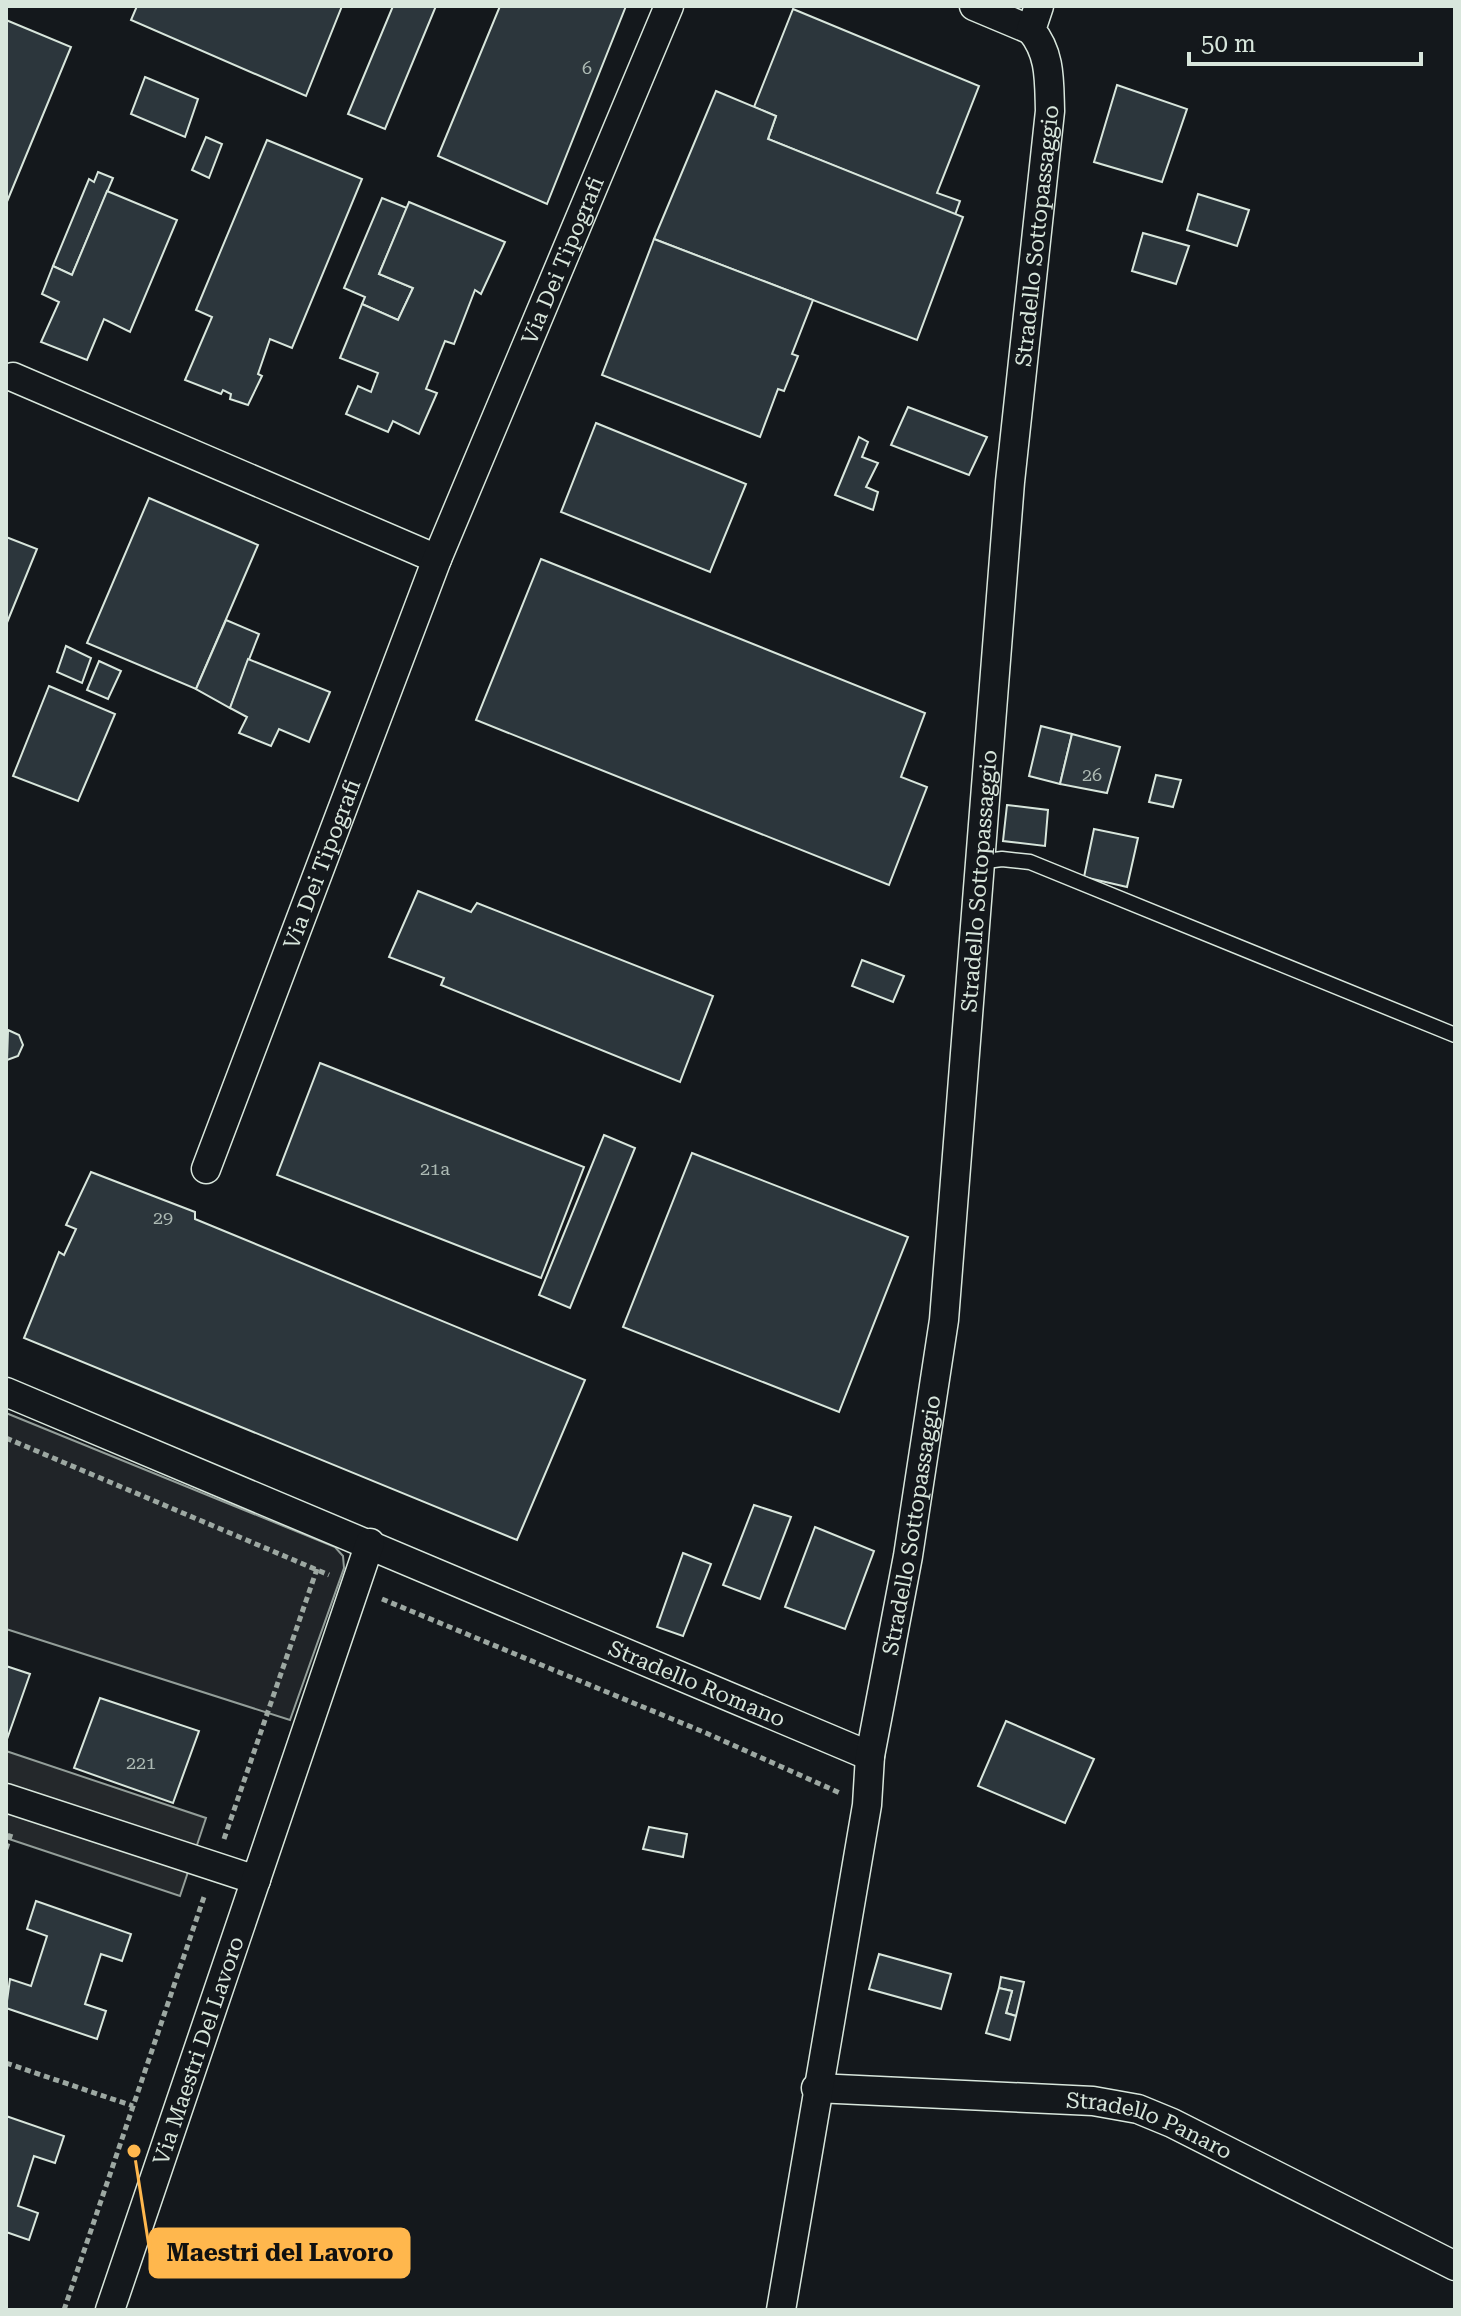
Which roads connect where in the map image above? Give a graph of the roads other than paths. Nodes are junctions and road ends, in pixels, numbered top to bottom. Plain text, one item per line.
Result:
1 (669, 6) edge
2 (974, 6) edge
3 (1035, 18) edge
4 (13, 377) dead end
5 (437, 559) junction
6 (978, 862) junction
7 (1455, 1035) edge
8 (206, 1169) dead end
9 (6, 1392) edge
10 (370, 1543) junction
11 (870, 1756) junction
12 (6, 1798) edge
13 (256, 1880) junction
14 (816, 2088) junction
15 (1455, 2266) edge
16 (110, 2310) edge
17 (781, 2310) edge

1 - 5 street, Via Dei Tipografi
2 - 3 street
3 - 6 street, Stradello Sottopassaggio
4 - 5 street
5 - 8 street, Via Dei Tipografi
6 - 7 lane
6 - 11 street, Stradello Sottopassaggio
9 - 10 street, Stradello Romano
10 - 11 street, Stradello Romano
10 - 13 street, Via Maestri Del Lavoro
11 - 14 street
12 - 13 street
13 - 16 street, Via Maestri Del Lavoro
14 - 15 street, Stradello Panaro
14 - 17 street

